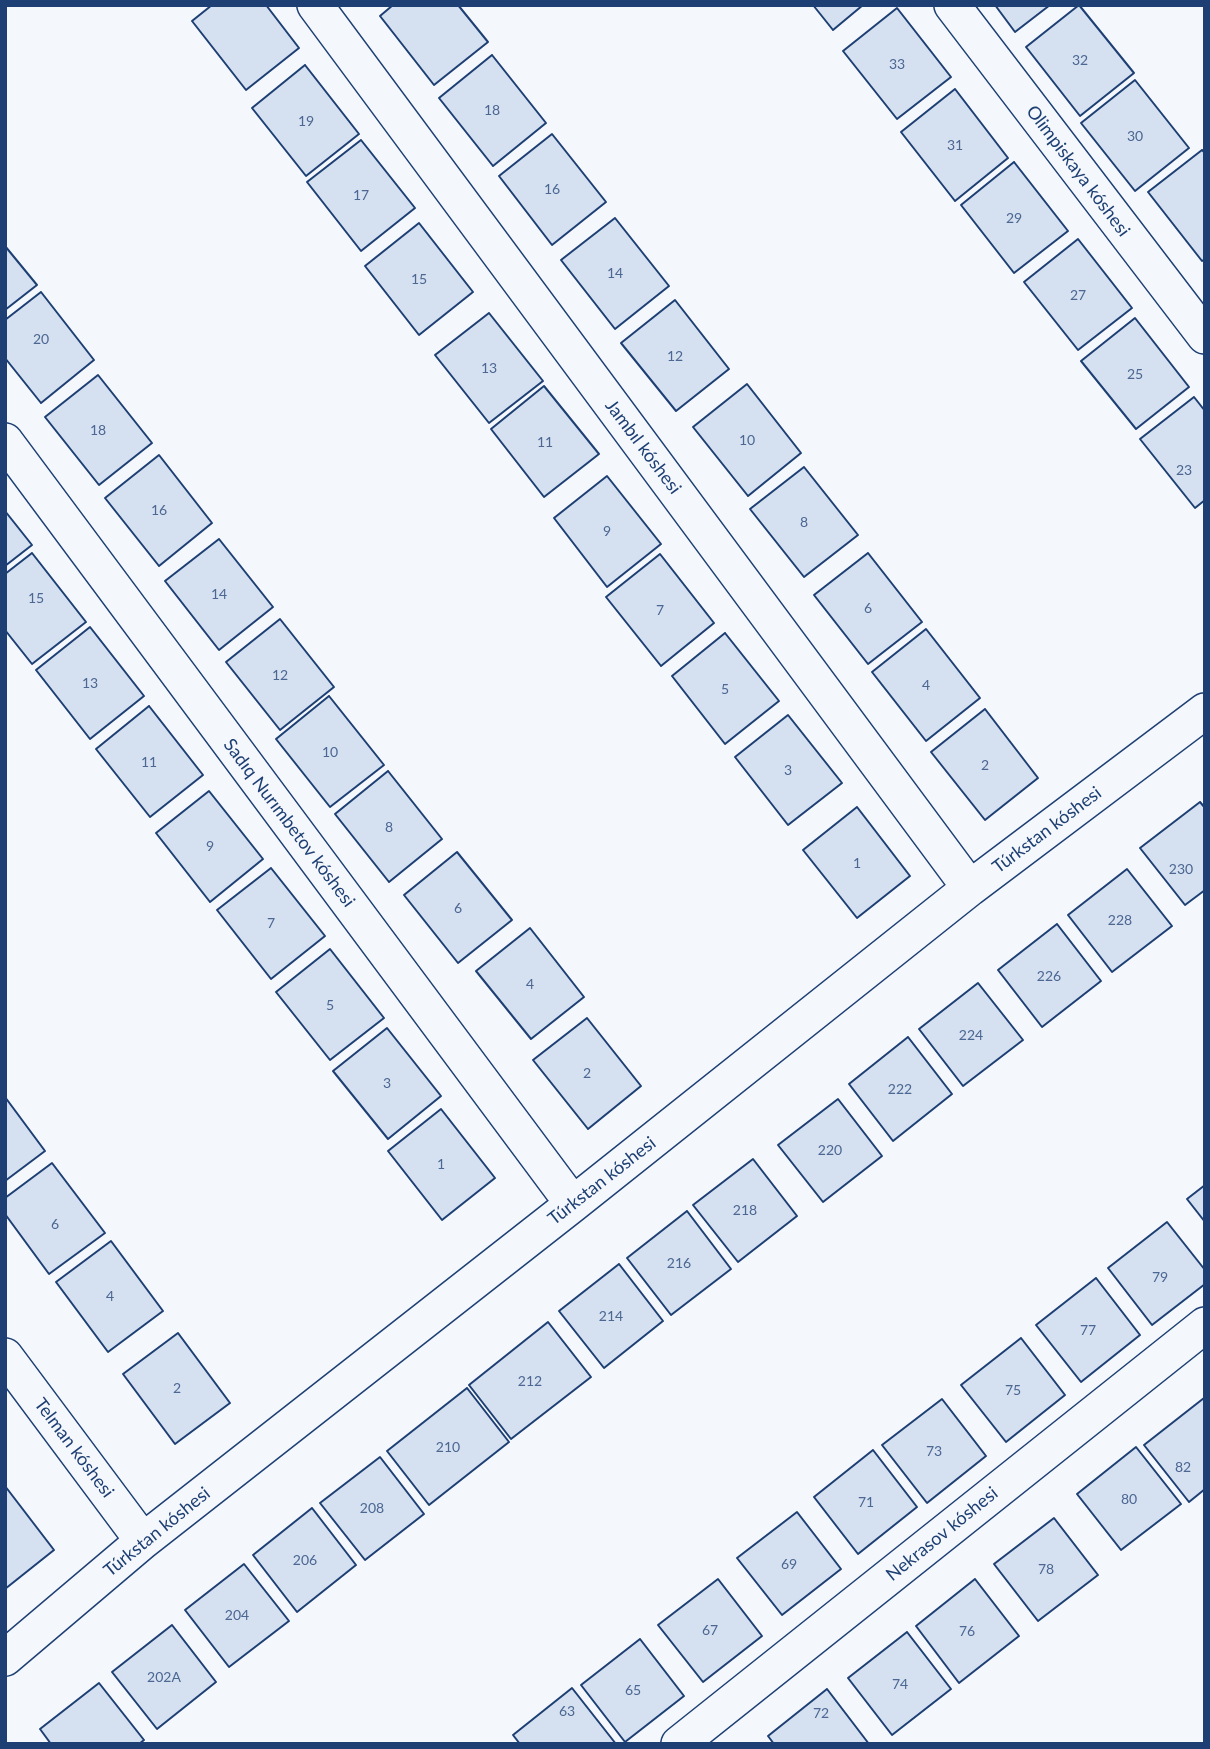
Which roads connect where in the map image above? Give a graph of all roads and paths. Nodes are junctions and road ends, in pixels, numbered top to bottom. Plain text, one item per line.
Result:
1 (315, 5) edge
2 (952, 5) edge
3 (1205, 336) edge
4 (5, 441) edge
5 (1205, 711) edge
6 (970, 888) junction
7 (573, 1204) junction
8 (1205, 1325) edge
9 (5, 1356) edge
10 (143, 1541) junction
11 (5, 1658) edge
12 (679, 1744) edge

1 - 6 street, Jambıl kóshesi
2 - 3 street, Olimpiskaya kóshesi
4 - 7 street, Sadıq Nurımbetov kóshesi
5 - 6 street, Túrkstan kóshesi
6 - 7 street, Túrkstan kóshesi
7 - 10 street, Túrkstan kóshesi
8 - 12 street, Nekrasov kóshesi
9 - 10 street, Telman kóshesi
10 - 11 street, Túrkstan kóshesi

